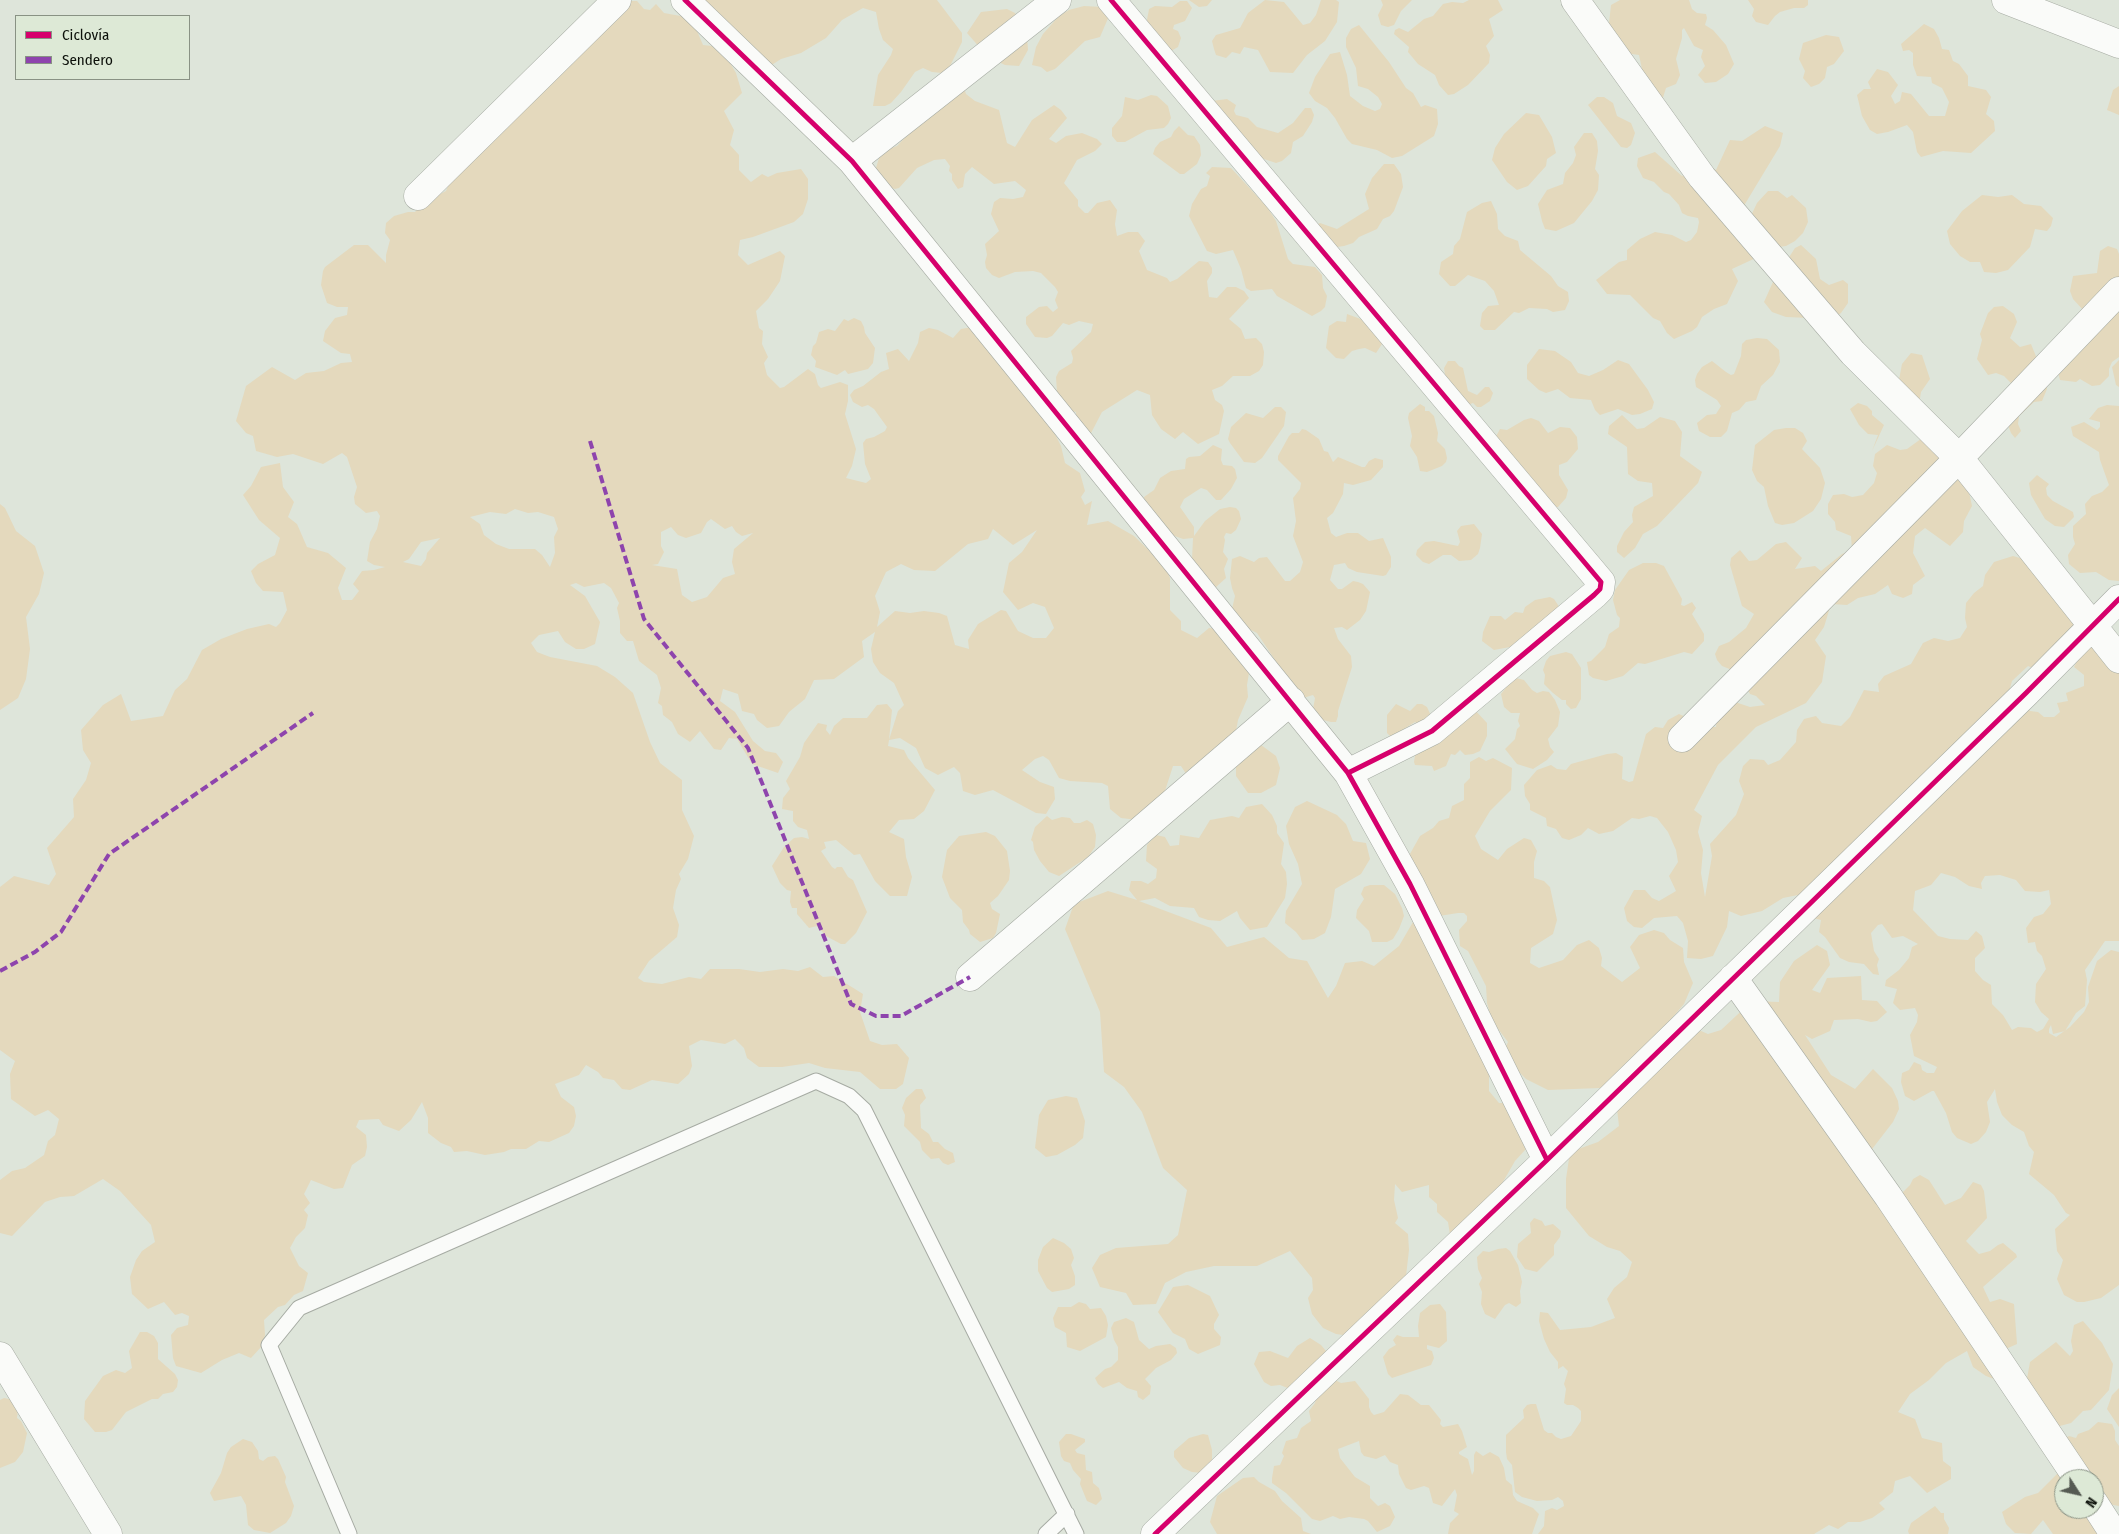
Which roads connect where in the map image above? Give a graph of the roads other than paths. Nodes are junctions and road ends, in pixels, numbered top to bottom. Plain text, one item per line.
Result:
1 (617, 0) edge
2 (685, 0) edge
3 (1057, 0) edge
4 (1111, 0) edge
5 (1575, 0) edge
6 (2006, 0) edge
7 (2119, 44) edge
8 (852, 161) junction
9 (418, 196) dead end
10 (2119, 291) edge
11 (1959, 458) junction
12 (2119, 599) edge
13 (2093, 625) junction
14 (2119, 659) edge
15 (1291, 701) junction
16 (1682, 738) dead end
17 (1348, 773) junction
18 (970, 977) dead end
19 (1733, 978) junction
20 (1547, 1160) junction
21 (0, 1356) edge
22 (2071, 1469) edge
23 (1067, 1514) junction
24 (2104, 1519) edge
25 (108, 1534) edge
26 (349, 1534) edge
27 (1046, 1534) edge
28 (1076, 1534) edge
29 (1155, 1534) edge
30 (2114, 1534) edge

1 - 9 street
2 - 8 street
3 - 8 street
4 - 17 street
5 - 11 street
6 - 7 street
8 - 15 street
10 - 11 street
11 - 13 street
11 - 16 street
12 - 13 street
13 - 14 street
13 - 19 street
15 - 17 street
15 - 18 street
17 - 20 street
19 - 20 street
19 - 22 street
20 - 29 street
21 - 25 street
23 - 26 lane
23 - 27 lane
23 - 28 lane
24 - 30 street

